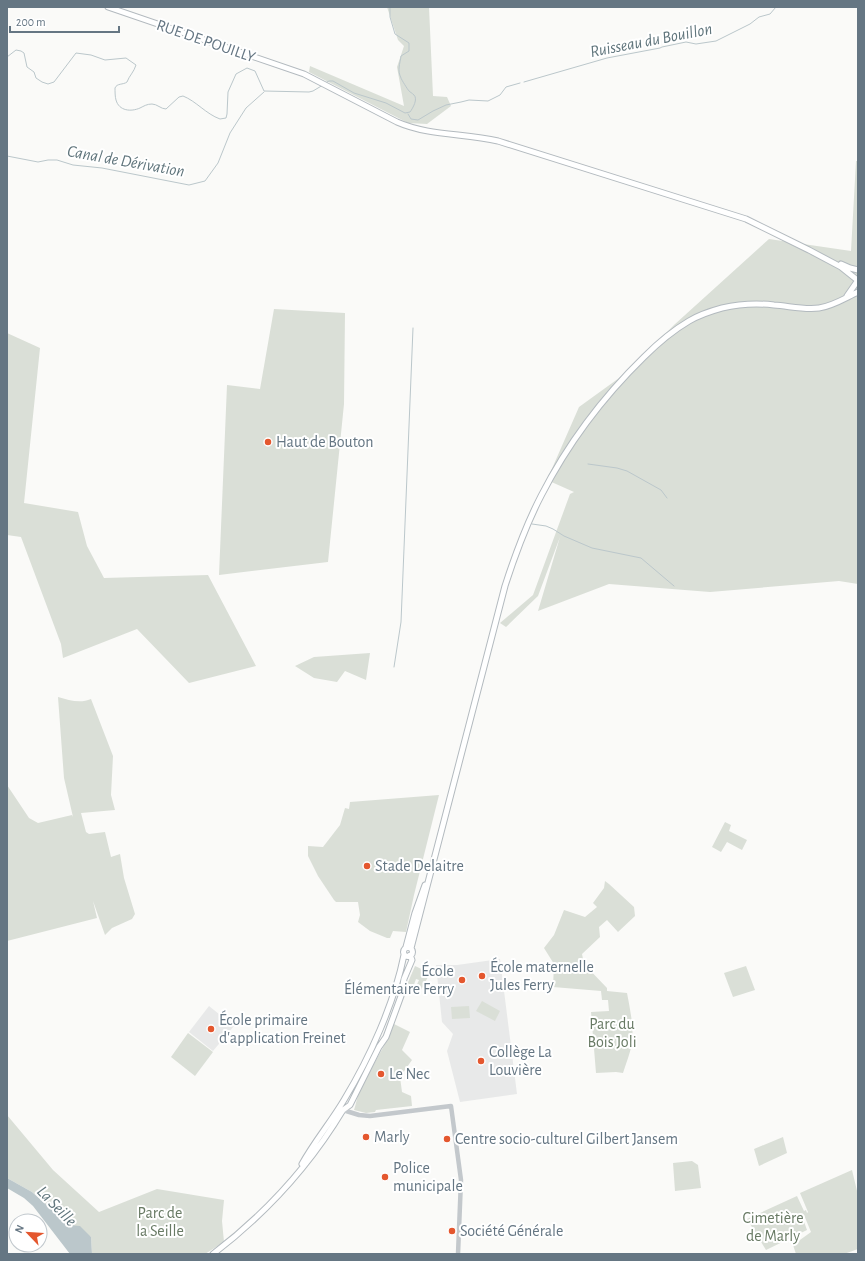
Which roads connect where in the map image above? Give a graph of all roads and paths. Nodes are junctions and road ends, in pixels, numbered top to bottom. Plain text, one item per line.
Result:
1 (108, 7) edge
2 (810, 250) junction
3 (858, 271) edge
4 (857, 283) edge
5 (858, 292) edge
6 (846, 297) junction
7 (409, 948) junction
8 (404, 955) junction
9 (410, 956) junction
10 (341, 1109) junction
11 (213, 1254) edge
12 (458, 1254) edge

1 - 2 main road, RUE DE POUILLY
2 - 3 main road
2 - 4 main road
3 - 4 main road
4 - 6 main road
5 - 6 main road
6 - 7 main road
7 - 8 main road
7 - 9 main road
8 - 9 main road
8 - 10 main road
9 - 10 main road
10 - 11 main road
10 - 12 street

